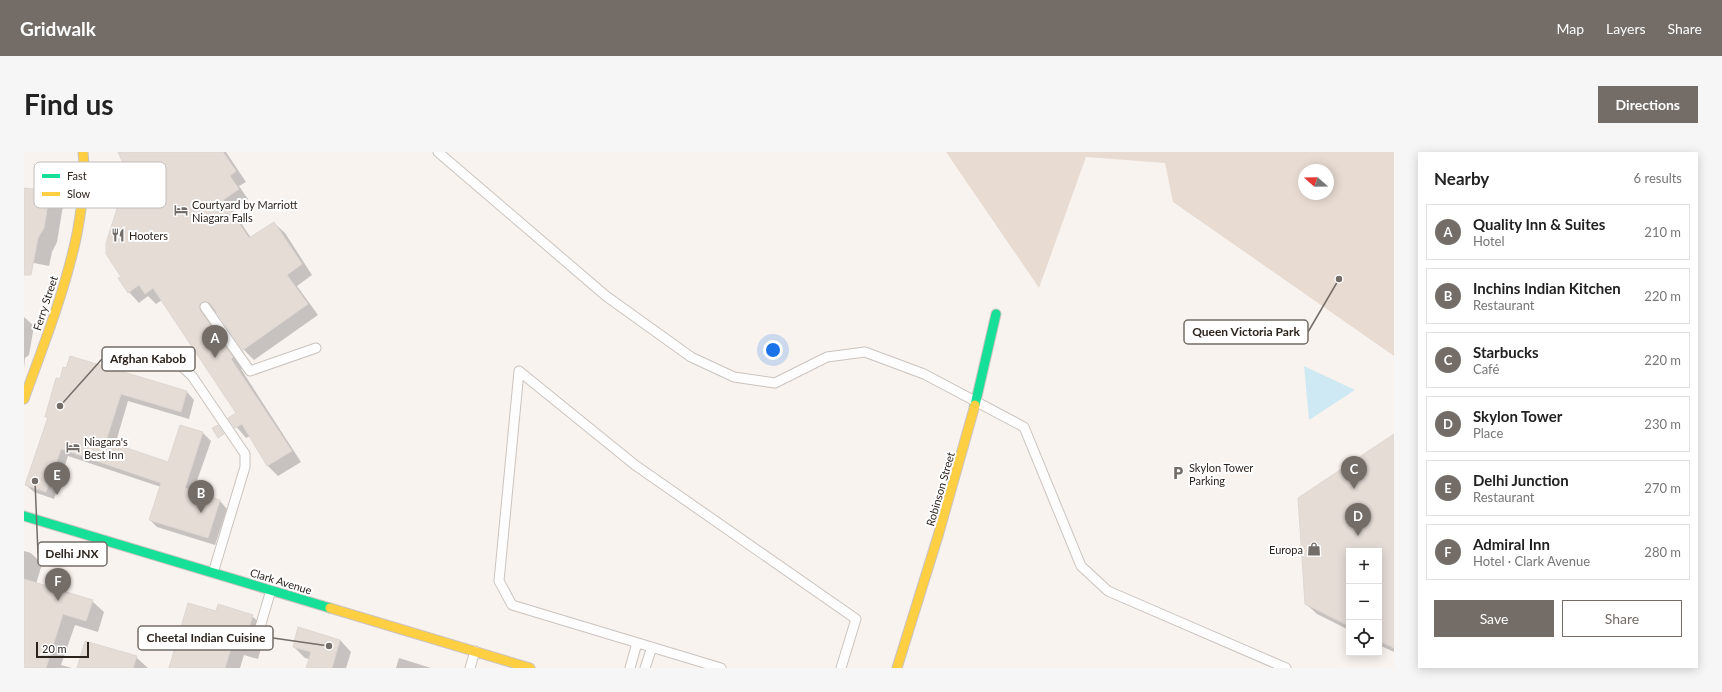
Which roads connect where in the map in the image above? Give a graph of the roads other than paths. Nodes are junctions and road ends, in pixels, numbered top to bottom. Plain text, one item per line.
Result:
1 (83, 152) edge
2 (438, 152) edge
3 (84, 162) edge
4 (81, 208) edge
5 (205, 307) dead end
6 (996, 314) dead end
7 (316, 348) dead end
8 (176, 361) dead end
9 (24, 399) edge
10 (976, 401) junction
11 (24, 516) edge
12 (213, 573) junction
13 (271, 590) junction
14 (637, 643) junction
15 (255, 644) dead end
16 (652, 647) junction
17 (475, 652) junction
18 (470, 668) edge
19 (530, 668) edge
20 (630, 668) edge
21 (645, 668) edge
22 (721, 668) edge
23 (841, 668) edge
24 (897, 668) edge
25 (1286, 668) edge

1 - 3 street, Ferry Street
2 - 10 lane
4 - 9 street, Ferry Street
5 - 7 lane
6 - 10 street, Robinson Street
8 - 12 lane
10 - 24 street, Robinson Street
10 - 25 lane
11 - 12 street, Clark Avenue
12 - 13 street, Clark Avenue
13 - 15 lane
13 - 17 street, Clark Avenue
14 - 16 lane
14 - 20 lane
14 - 23 lane
16 - 21 lane
16 - 22 lane
17 - 18 lane
17 - 19 street, Clark Avenue

